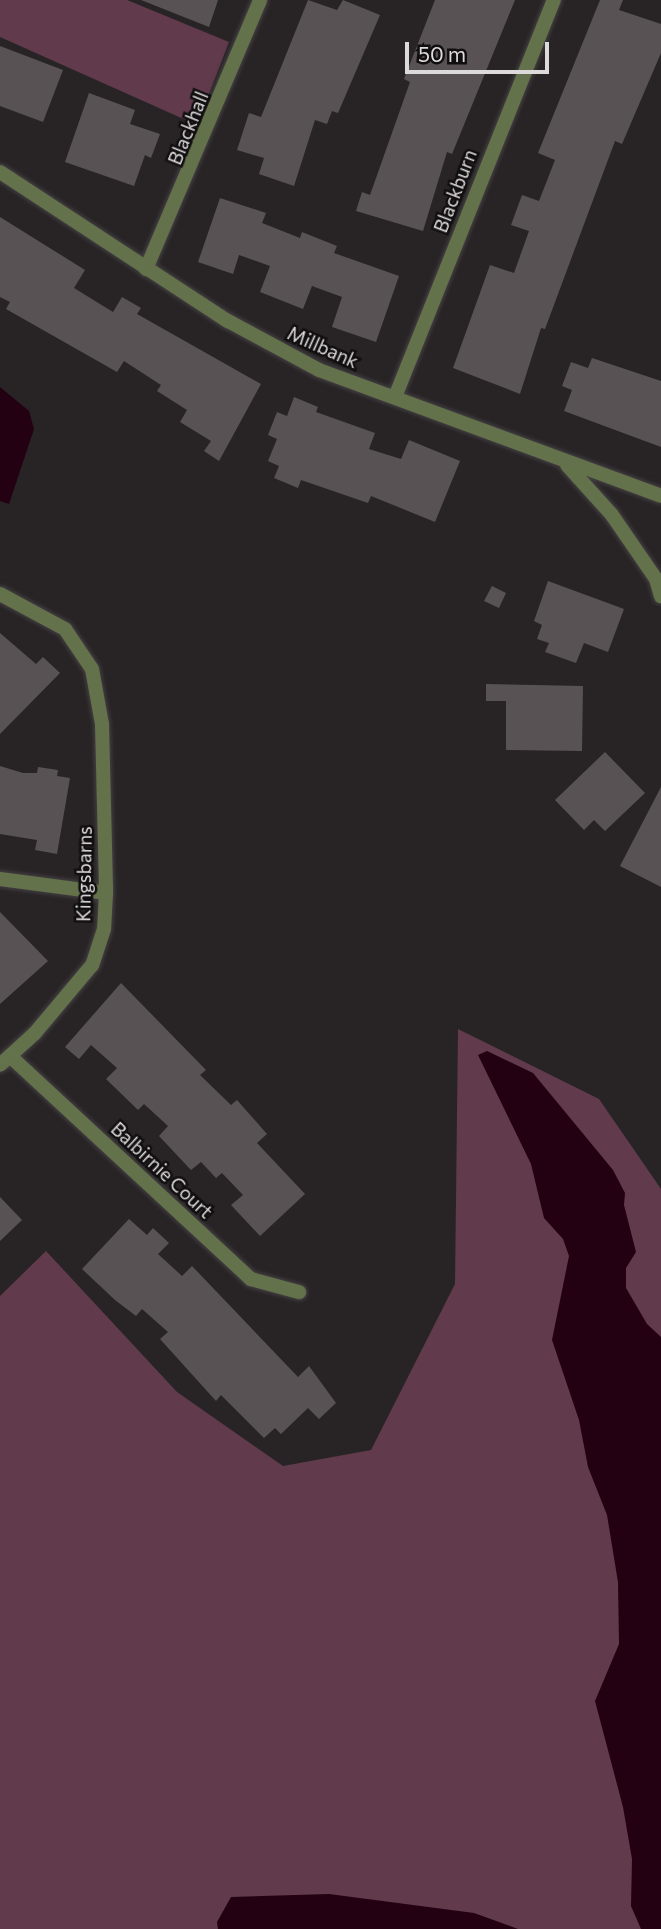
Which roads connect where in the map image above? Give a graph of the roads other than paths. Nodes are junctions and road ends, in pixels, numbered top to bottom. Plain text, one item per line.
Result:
1 (260, 0) edge
2 (554, 0) edge
3 (0, 172) edge
4 (146, 269) junction
5 (395, 397) junction
6 (561, 460) junction
7 (661, 496) edge
8 (660, 592) edge
9 (0, 594) edge
10 (0, 879) edge
11 (106, 893) junction
12 (5, 1060) edge
13 (299, 1292) dead end

1 - 4 street, Blackhall
2 - 5 street, Blackburn
3 - 4 street, Millbank
4 - 5 street, Millbank
5 - 6 street, Millbank
6 - 7 street, Millbank
6 - 8 street
9 - 11 street, Kingsbarns
10 - 11 street
11 - 12 street, Kingsbarns
12 - 13 street, Balbirnie Court

